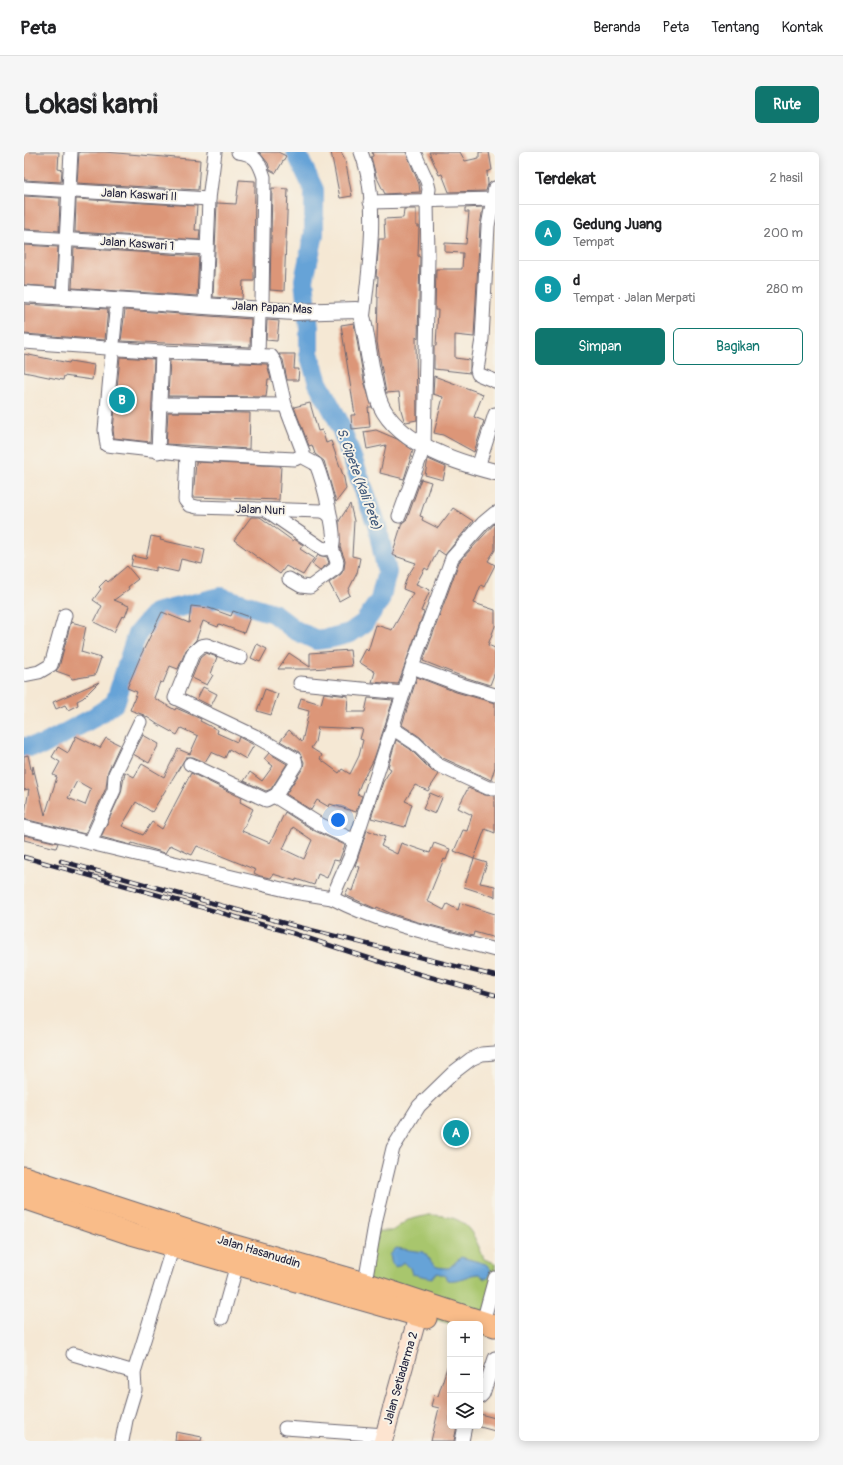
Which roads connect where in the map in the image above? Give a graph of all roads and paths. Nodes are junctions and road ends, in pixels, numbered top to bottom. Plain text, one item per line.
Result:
1 (71, 152) edge
2 (215, 152) edge
3 (238, 152) edge
4 (361, 152) edge
5 (414, 152) edge
6 (24, 188) edge
7 (69, 191) junction
8 (495, 195) edge
9 (209, 199) junction
10 (370, 202) junction
11 (426, 202) junction
12 (24, 237) edge
13 (66, 240) junction
14 (207, 248) junction
15 (24, 294) edge
16 (63, 297) junction
17 (117, 300) junction
18 (205, 305) junction
19 (260, 308) junction
20 (489, 313) edge
21 (363, 320) junction
22 (24, 342) edge
23 (112, 347) junction
24 (162, 352) junction
25 (258, 356) junction
26 (495, 381) edge
27 (160, 404) junction
28 (285, 405) junction
29 (495, 414) edge
30 (424, 447) junction
31 (158, 452) junction
32 (186, 454) junction
33 (301, 456) junction
34 (478, 467) junction
35 (495, 472) edge
36 (266, 510) junction
37 (495, 513) edge
38 (330, 516) junction
39 (399, 516) dead end
40 (332, 548) junction
41 (289, 579) dead end
42 (65, 615) dead end
43 (241, 658) dead end
44 (412, 666) junction
45 (24, 675) edge
46 (300, 683) dead end
47 (403, 693) junction
48 (495, 695) edge
49 (140, 722) dead end
50 (392, 728) junction
51 (190, 764) dead end
52 (495, 788) edge
53 (275, 797) junction
54 (24, 827) edge
55 (355, 841) junction
56 (90, 843) junction
57 (332, 898) junction
58 (495, 950) edge
59 (495, 1052) edge
60 (24, 1177) edge
61 (24, 1198) edge
62 (173, 1246) junction
63 (237, 1264) junction
64 (495, 1278) edge
65 (364, 1283) junction
66 (418, 1315) junction
67 (222, 1318) dead end
68 (447, 1324) edge
69 (488, 1330) edge
70 (73, 1354) dead end
71 (495, 1358) edge
72 (134, 1372) junction
73 (483, 1394) edge
74 (285, 1428) dead end
75 (464, 1429) edge
76 (384, 1438) edge
77 (122, 1441) edge
78 (462, 1441) edge

1 - 7 street
2 - 9 street
3 - 19 street
4 - 10 street
5 - 11 street
6 - 7 street, Jalan Kaswari II
7 - 9 street, Jalan Kaswari II
7 - 13 street
8 - 11 street
8 - 20 street
9 - 14 street
10 - 11 street
10 - 21 street
11 - 30 street
12 - 13 street, Jalan Kaswari 1
13 - 14 street, Jalan Kaswari 1
13 - 16 street
14 - 18 street
15 - 16 street, Jalan Papan Mas
16 - 17 street, Jalan Papan Mas
17 - 18 street, Jalan Papan Mas
17 - 23 street
18 - 19 street, Jalan Papan Mas
19 - 21 street, Jalan Papan Mas
19 - 25 street
20 - 26 street
21 - 30 street
22 - 23 street
23 - 24 street
23 - 31 street
24 - 25 street
24 - 27 street
25 - 28 street
27 - 28 street
27 - 31 street
28 - 33 street
29 - 34 street
30 - 34 street
30 - 39 street
31 - 32 street
32 - 33 street
32 - 36 street, Jalan Nuri
33 - 38 street
34 - 35 street
36 - 38 street, Jalan Nuri
36 - 40 street
37 - 44 street
38 - 40 street
40 - 41 street
42 - 45 street
43 - 53 street
44 - 47 street
44 - 48 street
46 - 47 street
47 - 50 street
49 - 56 street
50 - 52 street
50 - 55 street
51 - 53 street
53 - 55 street
54 - 56 street
55 - 57 street
56 - 57 street
57 - 58 street
59 - 65 street
60 - 65 highway, Jalan Hasanuddin
61 - 62 highway, Jalan Hasanuddin
62 - 63 highway, Jalan Hasanuddin
62 - 72 street
63 - 66 highway, Jalan Hasanuddin
63 - 67 street
64 - 69 street
65 - 69 highway, Jalan Hasanuddin
66 - 68 highway, Jalan Hasanuddin
66 - 76 main road, Jalan Setiadarma 2
70 - 72 street
71 - 73 street
72 - 77 street
74 - 76 street
75 - 78 street

